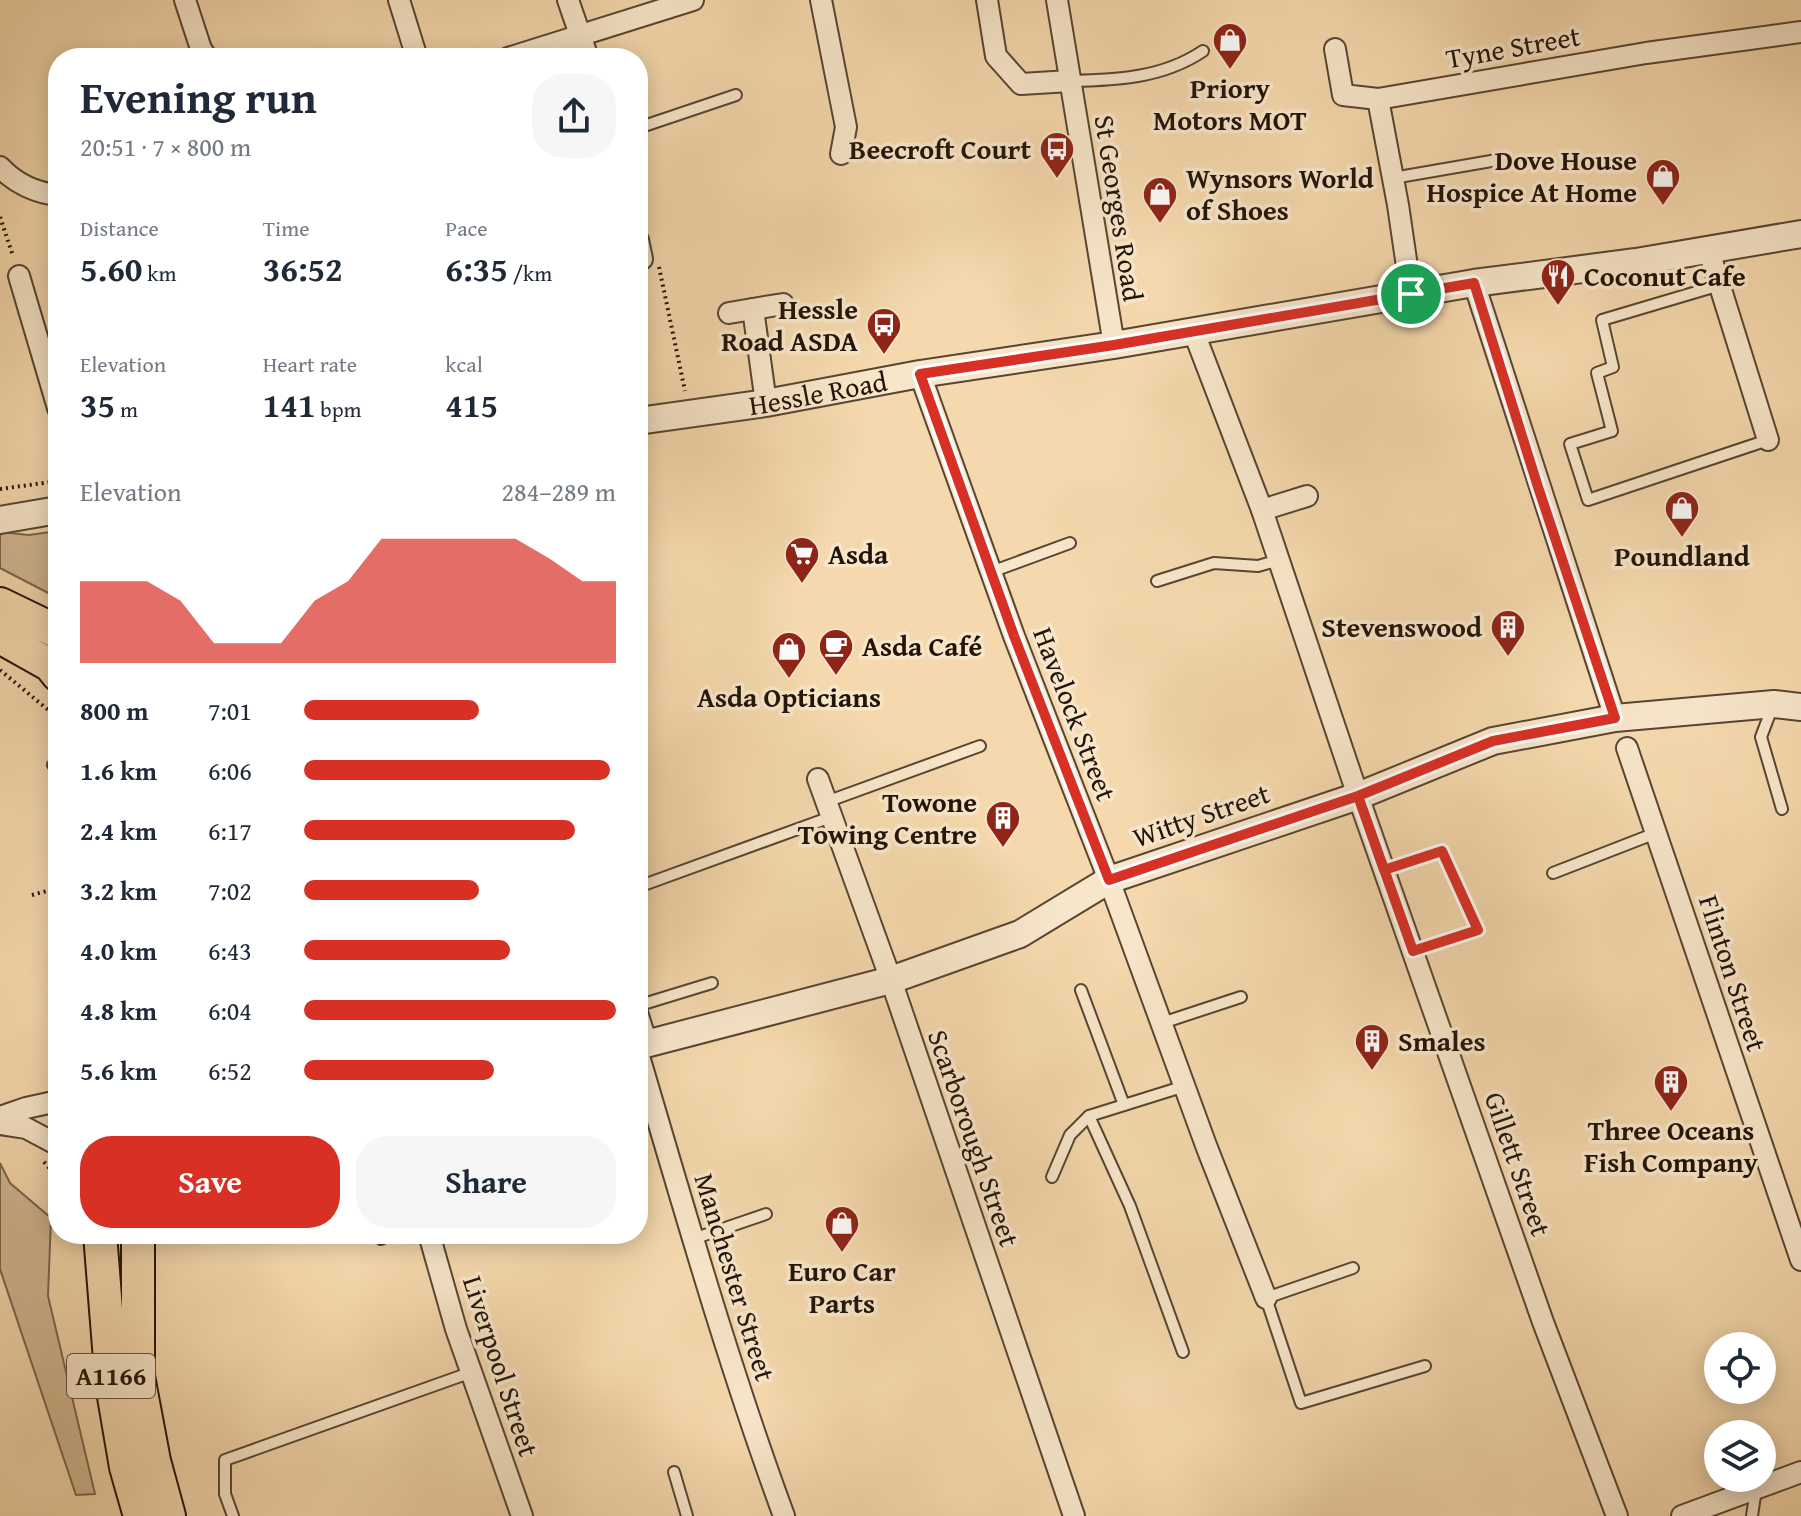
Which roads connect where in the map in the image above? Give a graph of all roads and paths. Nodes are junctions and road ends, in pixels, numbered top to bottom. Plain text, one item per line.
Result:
1 (185, 0) edge
2 (399, 0) edge
3 (568, 0) edge
4 (693, 0) edge
5 (821, 0) edge
6 (987, 0) edge
7 (1057, 0) edge
8 (1801, 32) edge
9 (580, 35) junction
10 (201, 48) edge
11 (414, 48) edge
12 (539, 48) edge
13 (585, 48) edge
14 (1335, 49) dead end
15 (1203, 51) dead end
16 (1070, 81) junction
17 (736, 95) dead end
18 (1378, 99) junction
19 (648, 125) edge
20 (841, 154) dead end
21 (1497, 160) dead end
22 (0, 167) edge
23 (1393, 178) junction
24 (48, 194) edge
25 (0, 217) edge
26 (1801, 234) edge
27 (1708, 248) junction
28 (648, 257) edge
29 (19, 276) joint
30 (1474, 283) junction
31 (1720, 285) junction
32 (1411, 294) junction
33 (783, 304) dead end
34 (753, 309) junction
35 (729, 313) dead end
36 (1193, 330) junction
37 (1114, 345) junction
38 (48, 374) edge
39 (920, 374) junction
40 (766, 403) junction
41 (690, 414) junction
42 (648, 420) edge
43 (1768, 440) joint
44 (48, 482) edge
45 (0, 489) edge
46 (1307, 496) dead end
47 (1262, 510) junction
48 (48, 512) edge
49 (0, 520) edge
50 (1070, 543) dead end
51 (1279, 560) junction
52 (991, 572) junction
53 (1157, 581) dead end
54 (0, 604) edge
55 (48, 627) edge
56 (0, 637) edge
57 (48, 664) edge
58 (0, 670) edge
59 (1774, 704) junction
60 (1801, 707) edge
61 (48, 710) edge
62 (1615, 718) junction
63 (980, 746) dead end
64 (1627, 748) dead end
65 (818, 779) dead end
66 (1358, 796) junction
67 (1782, 809) dead end
68 (829, 810) junction
69 (1656, 833) junction
70 (1384, 870) junction
71 (1553, 873) dead end
72 (1109, 880) junction
73 (648, 883) edge
74 (48, 891) edge
75 (32, 895) dead end
76 (1413, 951) junction
77 (891, 980) junction
78 (712, 983) dead end
79 (1081, 990) dead end
80 (1241, 997) dead end
81 (648, 1000) edge
82 (1162, 1023) junction
83 (648, 1046) edge
84 (648, 1066) edge
85 (1185, 1086) junction
86 (48, 1103) edge
87 (1124, 1105) junction
88 (1089, 1116) junction
89 (0, 1117) edge
90 (0, 1124) edge
91 (48, 1138) edge
92 (1052, 1177) dead end
93 (766, 1214) dead end
94 (693, 1239) junction
95 (101, 1244) edge
96 (138, 1244) edge
97 (432, 1244) edge
98 (1801, 1260) edge
99 (1353, 1268) dead end
100 (1266, 1298) junction
101 (1183, 1352) dead end
102 (1425, 1366) dead end
103 (472, 1372) junction
104 (674, 1472) dead end
105 (1801, 1472) edge
106 (1776, 1481) edge
107 (1748, 1492) edge
108 (1756, 1492) edge
109 (140, 1516) edge
110 (169, 1516) edge
111 (233, 1516) edge
112 (522, 1516) edge
113 (687, 1516) edge
114 (784, 1516) edge
115 (1074, 1516) edge
116 (1617, 1516) edge
117 (1682, 1516) edge
118 (1752, 1516) edge

1 - 10 street
2 - 11 street
3 - 9 street
4 - 9 street
5 - 20 street
6 - 16 street, St Georges Road
7 - 16 street, St Georges Road
8 - 18 street, Tyne Street
9 - 12 street
9 - 13 street
14 - 18 street
15 - 16 lane
16 - 37 street, St Georges Road
17 - 19 lane
18 - 23 street
21 - 23 lane
22 - 24 street
23 - 32 street
25 - 29 path
26 - 27 street, Hessle Road
27 - 30 street, Hessle Road
27 - 31 street
28 - 41 path
29 - 38 street
30 - 32 street, Hessle Road
30 - 62 street
31 - 43 street
31 - 43 lane
32 - 36 street, Hessle Road
33 - 34 street
34 - 35 street
34 - 40 street
36 - 37 street, Hessle Road
36 - 47 street, Gillett Street
37 - 39 street, Hessle Road
39 - 40 street, Hessle Road
39 - 52 street, Havelock Street
40 - 41 street, Hessle Road
41 - 42 street, Hessle Road
44 - 45 path
46 - 47 street
47 - 51 street, Gillett Street
48 - 49 street
50 - 52 lane
51 - 53 lane
51 - 66 street, Gillett Street
52 - 72 street, Havelock Street
54 - 55 main road
56 - 57 main road
58 - 61 path
59 - 60 street, Witty Street
59 - 62 street, Witty Street
59 - 67 lane
62 - 66 street, Witty Street
63 - 68 lane
64 - 69 street, Flinton Street
65 - 68 street, Scarborough Street
66 - 70 street, Gillett Street
66 - 72 street, Witty Street
68 - 73 lane
68 - 77 street, Scarborough Street
69 - 71 lane
69 - 98 street, Flinton Street
70 - 76 street, Gillett Street
70 - 76 lane
72 - 77 street, Witty Street
72 - 82 street, Havelock Street
74 - 75 path
76 - 116 street, Gillett Street
77 - 83 street, Witty Street
77 - 115 street, Scarborough Street
78 - 81 lane
79 - 87 lane
80 - 82 lane
82 - 85 street, Havelock Street
84 - 94 street, Manchester Street
85 - 87 lane
85 - 100 street, Havelock Street
86 - 89 street
87 - 88 lane
88 - 92 lane
88 - 101 lane
90 - 91 street
93 - 94 lane
94 - 114 street, Manchester Street
95 - 109 main road, A1166
96 - 110 main road, A1166
97 - 103 street, Liverpool Street
99 - 100 lane
100 - 102 lane
103 - 111 lane
103 - 112 street, Liverpool Street
104 - 113 lane
105 - 106 street
107 - 117 street
108 - 118 lane

